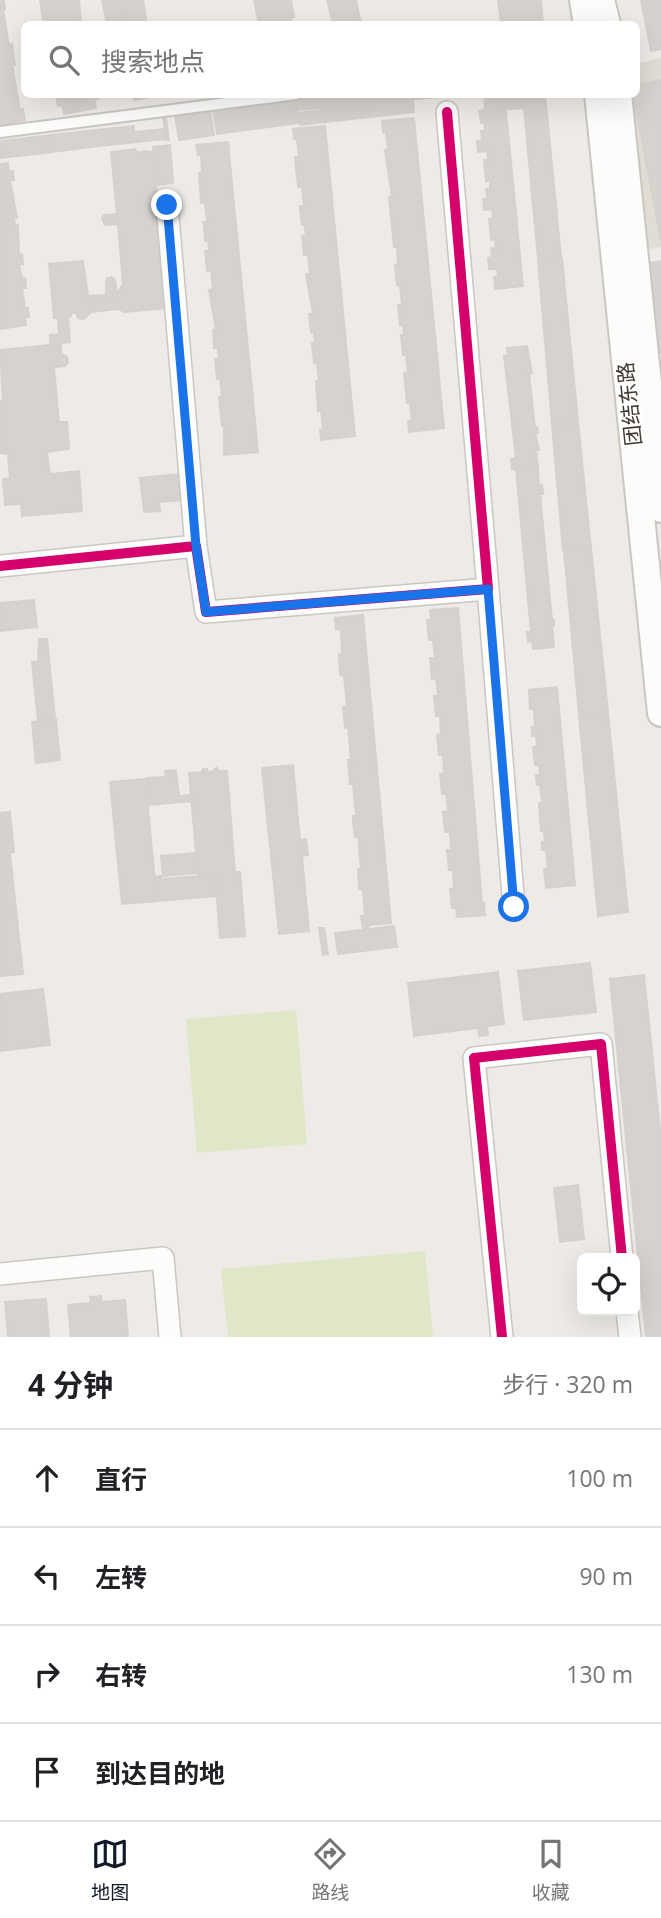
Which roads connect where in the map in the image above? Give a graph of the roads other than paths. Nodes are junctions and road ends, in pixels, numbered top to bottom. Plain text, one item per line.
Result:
1 (583, 0) edge
2 (601, 0) edge
3 (586, 21) edge
4 (606, 21) edge
5 (266, 98) edge
6 (598, 98) edge
7 (618, 98) edge
8 (447, 112) dead end
9 (0, 132) edge
10 (167, 205) dead end
11 (661, 509) edge
12 (196, 546) junction
13 (0, 566) edge
14 (488, 589) junction
15 (661, 713) edge
16 (514, 907) dead end
17 (622, 1253) edge
18 (0, 1274) edge
19 (628, 1316) edge
20 (170, 1337) edge
21 (502, 1337) edge
22 (630, 1337) edge

1 - 3 street
2 - 4 street
5 - 9 lane
6 - 15 street, 团结东路
7 - 11 street
8 - 14 street
10 - 12 street
12 - 13 street
12 - 14 street
14 - 16 street
17 - 21 street
18 - 20 street
19 - 22 street

